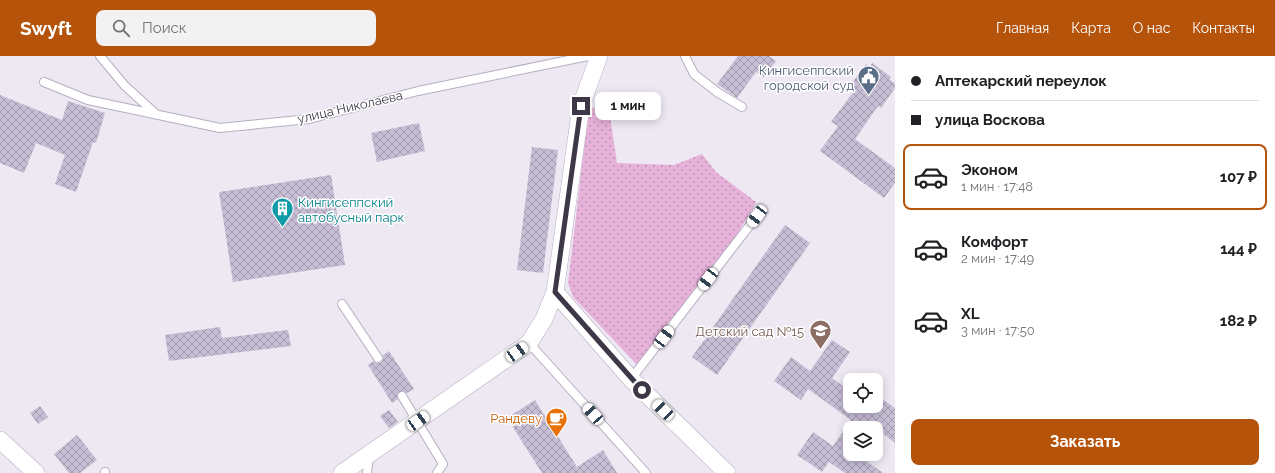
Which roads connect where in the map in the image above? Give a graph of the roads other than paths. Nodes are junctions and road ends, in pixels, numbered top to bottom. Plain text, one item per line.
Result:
1 (100, 56) edge
2 (588, 56) edge
3 (599, 56) edge
4 (685, 56) edge
5 (44, 82) dead end
6 (742, 107) dead end
7 (156, 114) junction
8 (757, 216) dead end
9 (555, 292) junction
10 (342, 304) dead end
11 (529, 343) junction
12 (378, 358) dead end
13 (631, 379) junction
14 (402, 396) dead end
15 (418, 421) junction
16 (0, 440) edge
17 (369, 455) junction
18 (36, 473) edge
19 (342, 473) edge
20 (367, 473) edge
21 (437, 473) edge
22 (646, 473) edge
23 (726, 473) edge

1 - 7 lane
2 - 7 lane, улица Николаева
3 - 9 street
4 - 6 lane
5 - 7 lane, улица Николаева
8 - 13 lane
9 - 11 street
9 - 13 street
10 - 12 lane
11 - 15 street
11 - 22 lane
13 - 23 street
14 - 15 lane
15 - 17 street
15 - 21 lane
16 - 18 street
17 - 19 street
17 - 20 lane

